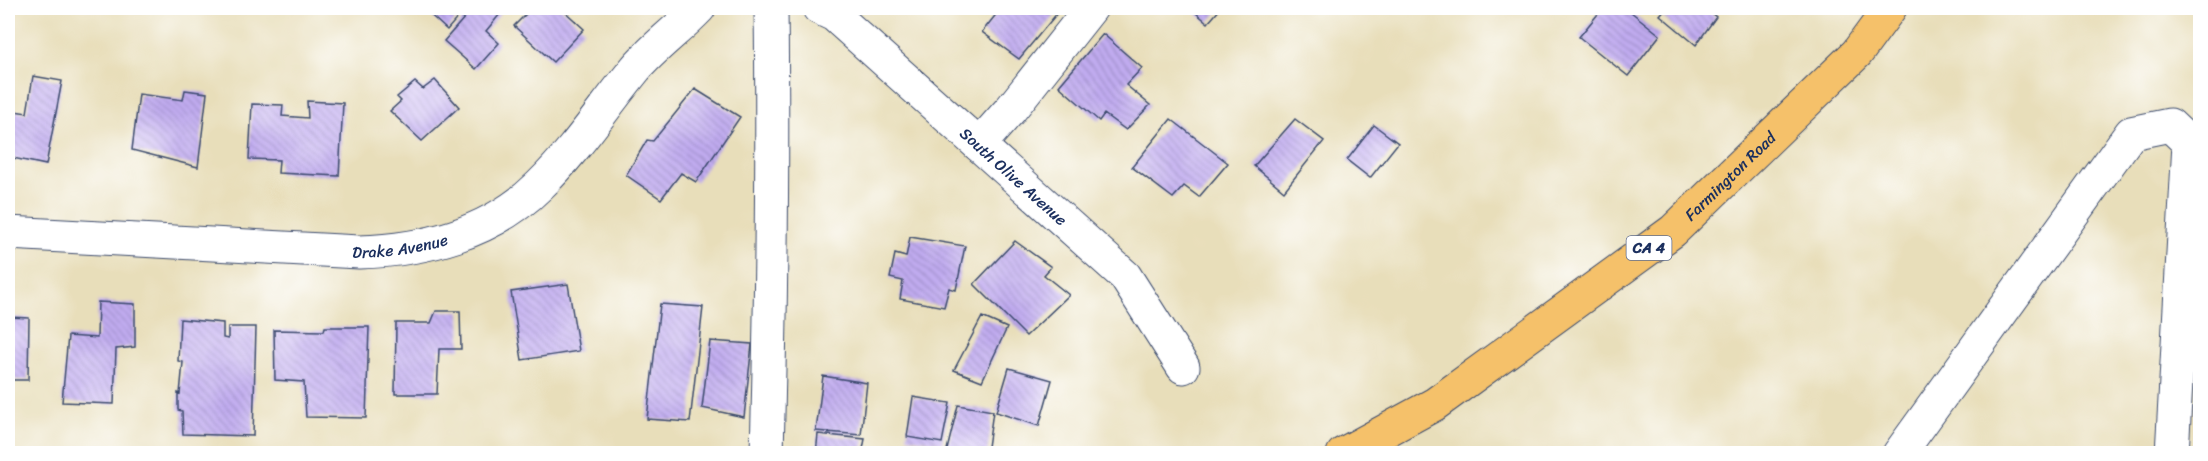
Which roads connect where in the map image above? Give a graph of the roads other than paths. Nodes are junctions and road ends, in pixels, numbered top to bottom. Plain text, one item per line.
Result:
1 (699, 8) edge
2 (771, 8) edge
3 (819, 8) edge
4 (1091, 8) edge
5 (1890, 8) edge
6 (979, 145) junction
7 (8, 233) edge
8 (1183, 367) dead end
9 (1362, 449) edge
10 (767, 453) edge
11 (1899, 453) edge
12 (2172, 453) edge

1 - 7 street, Drake Avenue
2 - 10 street
3 - 6 street, South Olive Avenue
4 - 6 street
5 - 9 main road, Farmington Road / CA 4
6 - 8 street, South Olive Avenue
11 - 12 street

